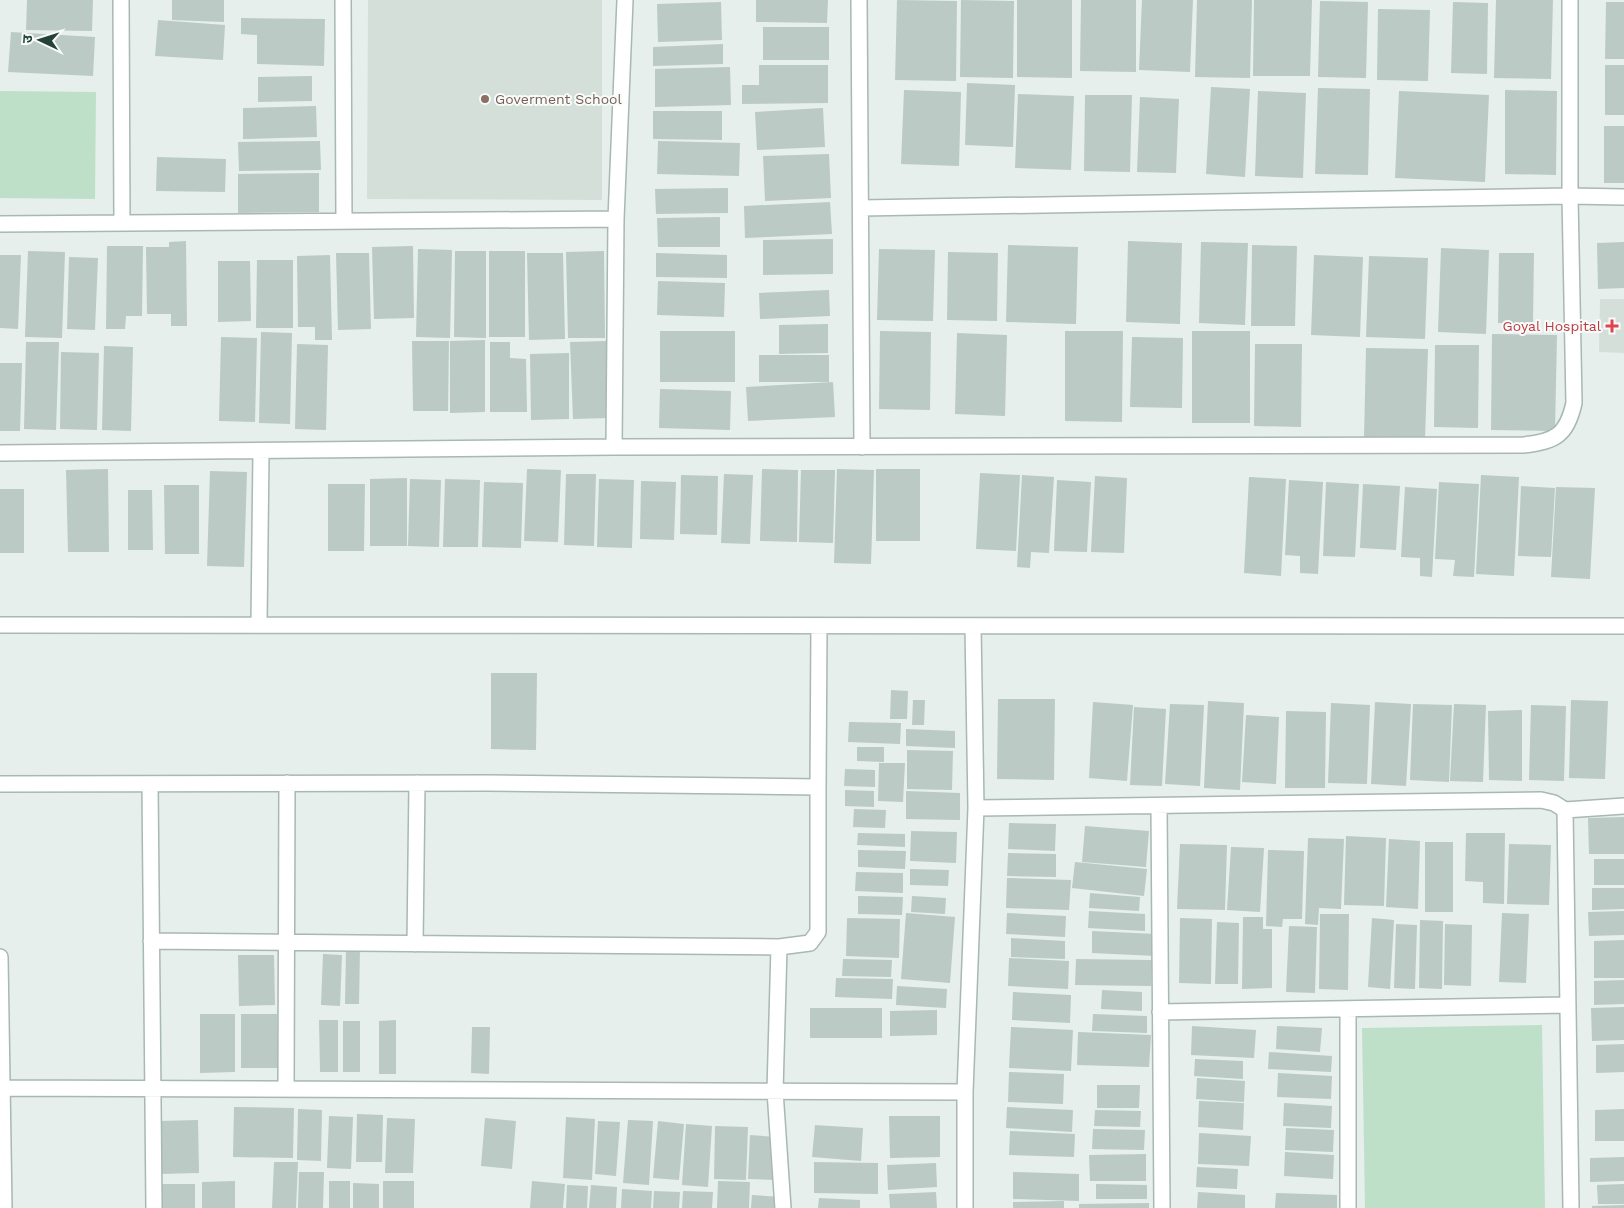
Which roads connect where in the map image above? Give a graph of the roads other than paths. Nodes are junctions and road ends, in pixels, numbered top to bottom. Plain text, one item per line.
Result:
1 (122, 0) edge
2 (343, 0) edge
3 (625, 0) edge
4 (859, 0) edge
5 (1570, 0) edge
6 (1570, 196) junction
7 (1624, 197) edge
8 (860, 208) junction
9 (616, 219) junction
10 (344, 221) junction
11 (122, 223) junction
12 (0, 224) edge
13 (614, 447) junction
14 (862, 447) junction
15 (261, 452) junction
16 (0, 453) edge
17 (259, 624) junction
18 (0, 625) edge
19 (819, 626) junction
20 (972, 626) junction
21 (1624, 626) edge
22 (417, 783) junction
23 (0, 784) edge
24 (150, 784) junction
25 (287, 784) junction
26 (818, 787) junction
27 (1159, 806) junction
28 (1624, 806) edge
29 (976, 808) junction
30 (1565, 810) junction
31 (152, 941) junction
32 (286, 942) junction
33 (414, 944) junction
34 (779, 947) junction
35 (0, 957) edge
36 (1568, 1006) junction
37 (1348, 1009) junction
38 (1160, 1012) junction
39 (1, 1043) edge
40 (2, 1088) junction
41 (153, 1088) junction
42 (286, 1088) junction
43 (775, 1091) junction
44 (965, 1092) junction
45 (4, 1208) edge
46 (154, 1208) edge
47 (783, 1208) edge
48 (966, 1208) edge
49 (1162, 1208) edge
50 (1348, 1208) edge
51 (1571, 1208) edge

1 - 11 street
2 - 10 street
3 - 9 street
4 - 8 street
5 - 6 street
6 - 7 street
6 - 8 street
6 - 14 street
8 - 14 street
9 - 10 street
9 - 13 street
10 - 11 street
11 - 12 street
13 - 14 street
13 - 15 street
15 - 16 street
15 - 17 street
17 - 18 street
17 - 19 street
19 - 20 street
19 - 26 street
20 - 21 street
20 - 29 street
22 - 25 street
22 - 26 street
22 - 33 street
23 - 24 street
24 - 25 street
24 - 31 street
25 - 32 street
26 - 34 street
27 - 29 street
27 - 30 street
27 - 38 street
28 - 30 street
29 - 44 street
30 - 36 street
31 - 32 street
31 - 41 street
32 - 33 street
32 - 42 street
33 - 34 street
34 - 43 street
35 - 39 street
36 - 37 street
36 - 51 street
37 - 38 street
37 - 50 street
38 - 49 street
39 - 40 street
40 - 41 street
40 - 45 street
41 - 42 street
41 - 46 street
42 - 43 street
43 - 44 street
43 - 47 street
44 - 48 street

